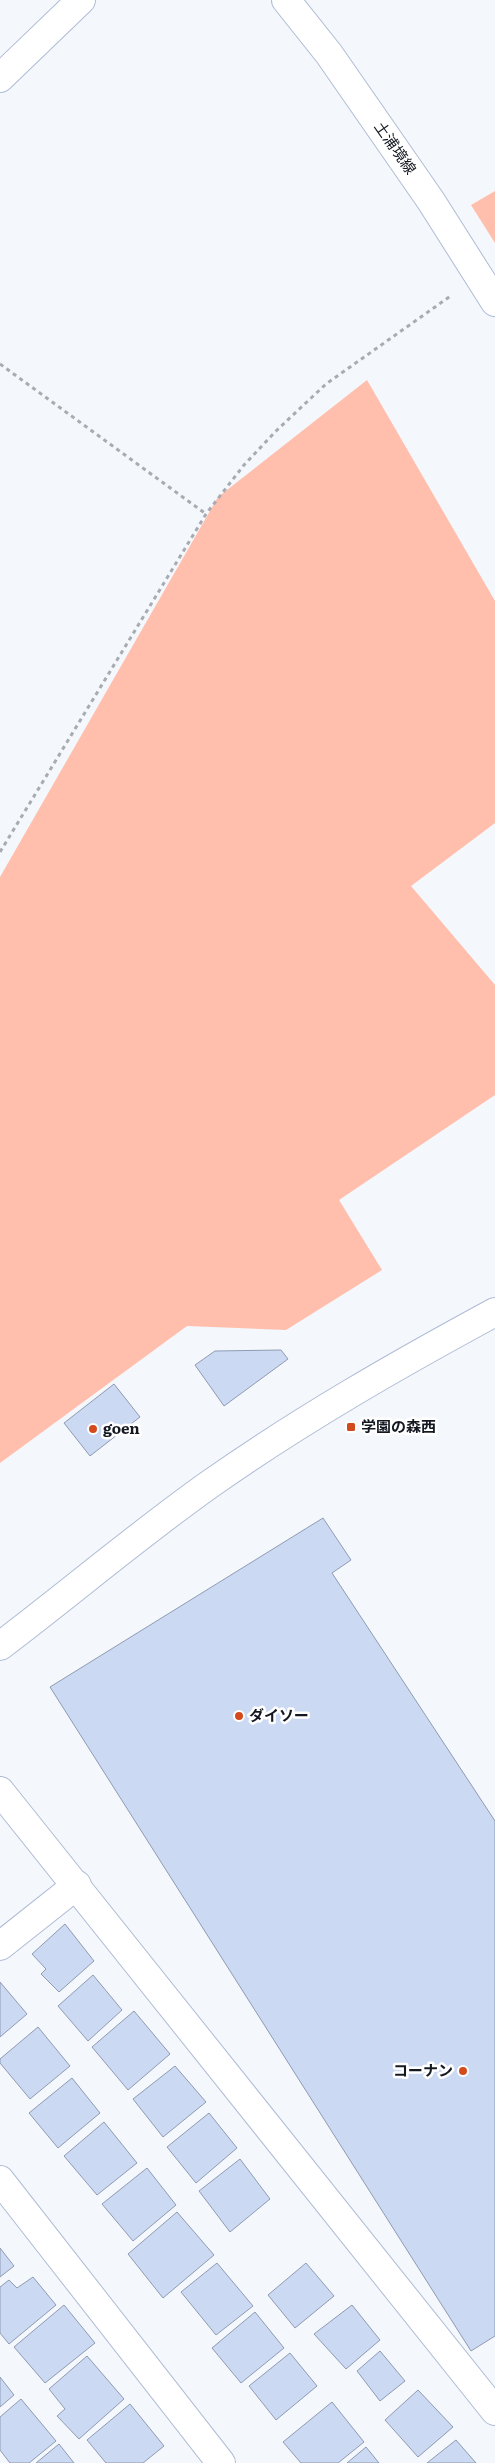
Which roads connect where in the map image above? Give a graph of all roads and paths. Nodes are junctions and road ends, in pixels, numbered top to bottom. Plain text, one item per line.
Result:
1 (81, 0) edge
2 (286, 0) edge
3 (0, 78) edge
4 (480, 275) junction
5 (495, 302) edge
6 (0, 364) edge
7 (206, 514) junction
8 (0, 852) edge
9 (495, 1312) edge
10 (0, 1646) edge
11 (0, 1791) edge
12 (77, 1885) junction
13 (0, 1946) edge
14 (0, 2180) edge
15 (491, 2400) edge
16 (222, 2463) edge

1 - 3 street
2 - 4 street, 土浦境線
4 - 5 street, 土浦境線
4 - 7 path
6 - 7 path
7 - 8 path
9 - 10 street
11 - 12 street
12 - 13 street
12 - 15 street
14 - 16 street

